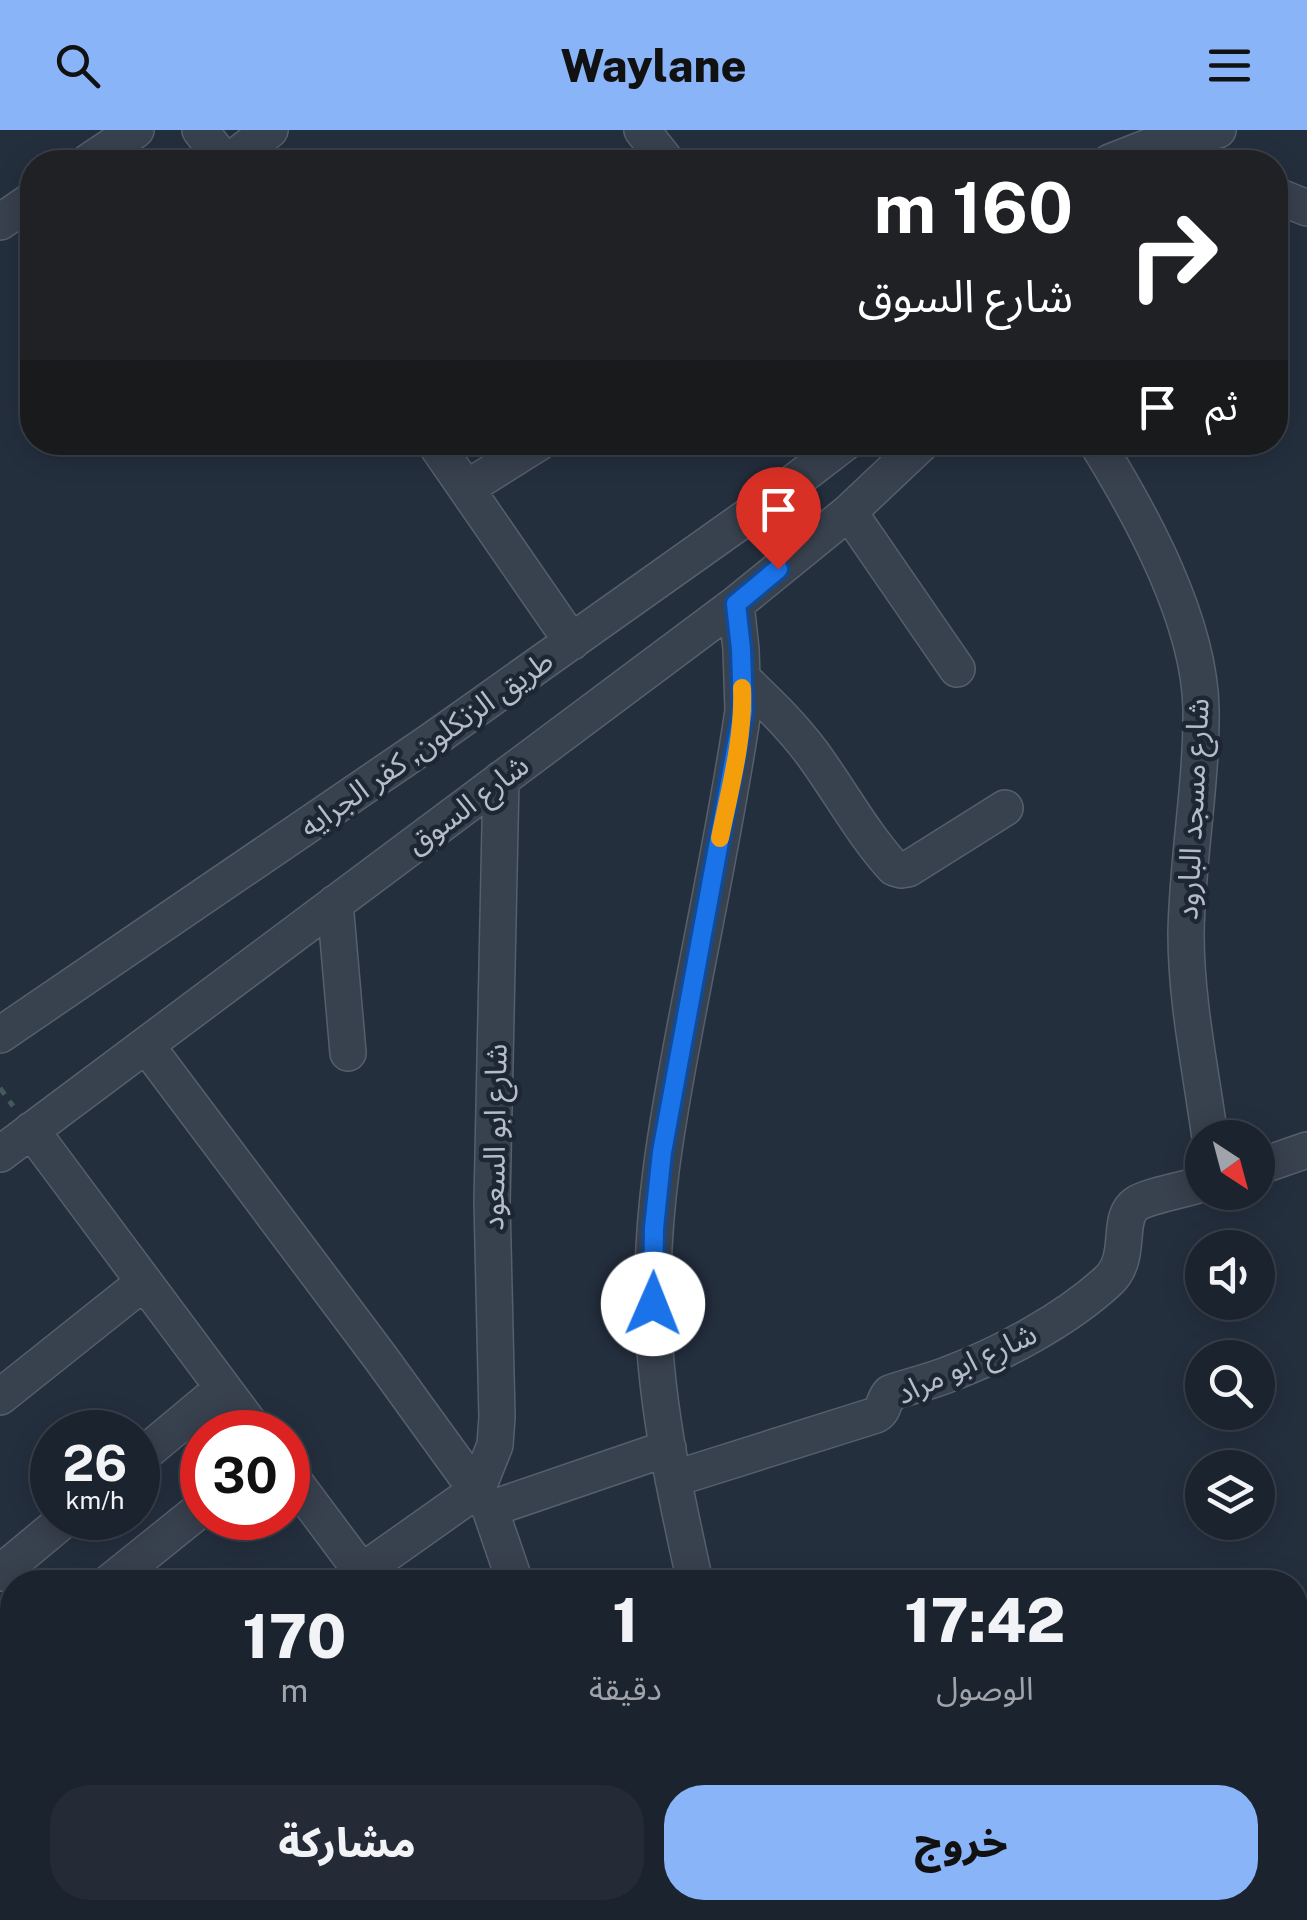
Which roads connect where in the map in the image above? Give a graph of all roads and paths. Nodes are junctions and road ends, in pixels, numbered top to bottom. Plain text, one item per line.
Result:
1 (136, 130) edge
2 (200, 130) edge
3 (270, 130) edge
4 (1210, 131) edge
5 (1122, 148) edge
6 (106, 150) edge
7 (216, 150) edge
8 (242, 150) edge
9 (1157, 150) edge
10 (1176, 150) edge
11 (443, 455) edge
12 (519, 455) edge
13 (829, 455) edge
14 (909, 455) edge
15 (1104, 455) edge
16 (467, 488) junction
17 (768, 502) junction
18 (848, 512) junction
19 (799, 552) junction
20 (736, 604) junction
21 (572, 642) junction
22 (958, 669) dead end
23 (742, 678) junction
24 (501, 779) junction
25 (1006, 808) dead end
26 (335, 903) junction
27 (0, 1035) edge
28 (146, 1045) junction
29 (348, 1053) dead end
30 (1208, 1120) edge
31 (31, 1130) junction
32 (1307, 1150) edge
33 (0, 1154) edge
34 (1275, 1160) edge
35 (1185, 1189) edge
36 (143, 1283) junction
37 (223, 1388) junction
38 (0, 1398) edge
39 (240, 1410) edge
40 (160, 1440) edge
41 (670, 1464) junction
42 (484, 1500) junction
43 (310, 1508) edge
44 (180, 1526) edge
45 (39, 1540) edge
46 (2, 1570) edge
47 (125, 1570) edge
48 (350, 1570) edge
49 (366, 1570) edge
50 (510, 1570) edge
51 (693, 1570) edge

1 - 6 street
2 - 7 street
3 - 8 street
4 - 10 street
5 - 9 street
11 - 16 street
12 - 16 street
13 - 17 street, طريق الزنكلون, كفر الجرايه
14 - 18 street, شارع السوق
15 - 30 street, شارع مسجد البارود
16 - 21 street
17 - 19 street
17 - 21 street, طريق الزنكلون, كفر الجرايه
18 - 19 street, شارع السوق
18 - 22 street
19 - 20 street, شارع السوق
20 - 23 street
20 - 24 street, شارع السوق
21 - 27 street, طريق الزنكلون, كفر الجرايه
23 - 25 street
23 - 41 street
24 - 26 street, شارع السوق
24 - 42 street, شارع ابو السعود
26 - 28 street, شارع السوق
26 - 29 street
28 - 31 street, شارع السوق
28 - 42 street
31 - 33 street, شارع السوق
31 - 36 street
32 - 34 street
35 - 41 street, شارع ابو مراد
36 - 37 street
36 - 38 street
37 - 39 street
37 - 40 street
41 - 42 street
41 - 51 street
42 - 49 street
42 - 50 street
43 - 48 street
44 - 47 street
45 - 46 street

